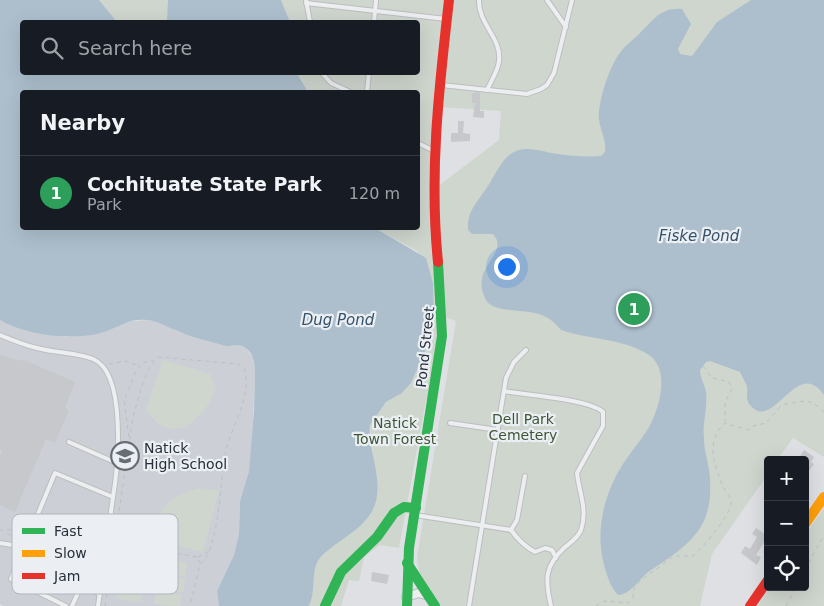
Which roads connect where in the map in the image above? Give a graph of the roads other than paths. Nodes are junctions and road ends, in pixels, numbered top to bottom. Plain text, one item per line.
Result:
1 (376, 0) edge
2 (449, 0) edge
3 (479, 0) edge
4 (547, 0) edge
5 (572, 0) edge
6 (306, 2) edge
7 (375, 11) junction
8 (447, 19) junction
9 (310, 20) edge
10 (374, 20) edge
11 (566, 27) junction
12 (324, 75) edge
13 (369, 75) edge
14 (441, 85) junction
15 (345, 90) edge
16 (367, 90) edge
17 (487, 90) junction
18 (420, 144) edge
19 (434, 151) junction
20 (0, 336) edge
21 (526, 350) dead end
22 (504, 391) junction
23 (450, 423) dead end
24 (498, 430) junction
25 (69, 442) dead end
26 (119, 464) junction
27 (525, 476) dead end
28 (113, 497) junction
29 (824, 497) edge
30 (415, 511) junction
31 (38, 514) edge
32 (111, 514) edge
33 (809, 518) edge
34 (482, 527) junction
35 (511, 530) junction
36 (556, 558) junction
37 (407, 563) junction
38 (764, 586) edge
39 (40, 594) edge
40 (77, 594) edge
41 (100, 594) edge
42 (429, 596) junction
43 (406, 601) edge
44 (66, 606) edge
45 (72, 606) edge
46 (98, 606) edge
47 (325, 606) edge
48 (435, 606) edge
49 (469, 606) edge
50 (551, 606) edge
51 (750, 606) edge

1 - 7 lane
2 - 8 street, Pond Street
3 - 17 lane
4 - 11 lane
5 - 11 lane
6 - 7 lane
6 - 9 lane
7 - 8 lane
7 - 10 lane
8 - 14 street, Pond Street
11 - 17 lane
12 - 15 lane
13 - 16 lane
14 - 17 lane
14 - 19 street, Pond Street
18 - 19 lane
19 - 30 street, Pond Street
20 - 26 lane
21 - 22 lane
22 - 24 lane
22 - 36 lane
23 - 24 lane
24 - 34 lane
25 - 26 lane
26 - 28 lane
27 - 35 lane
28 - 31 lane
28 - 32 lane
29 - 33 street
30 - 34 lane
30 - 37 street, Pond Street
30 - 47 street
34 - 35 lane
34 - 49 lane
35 - 36 lane
36 - 50 lane
37 - 42 street
37 - 43 street, Pond Street
38 - 51 street
39 - 44 lane
40 - 45 lane
41 - 46 lane
42 - 43 street
42 - 48 street

